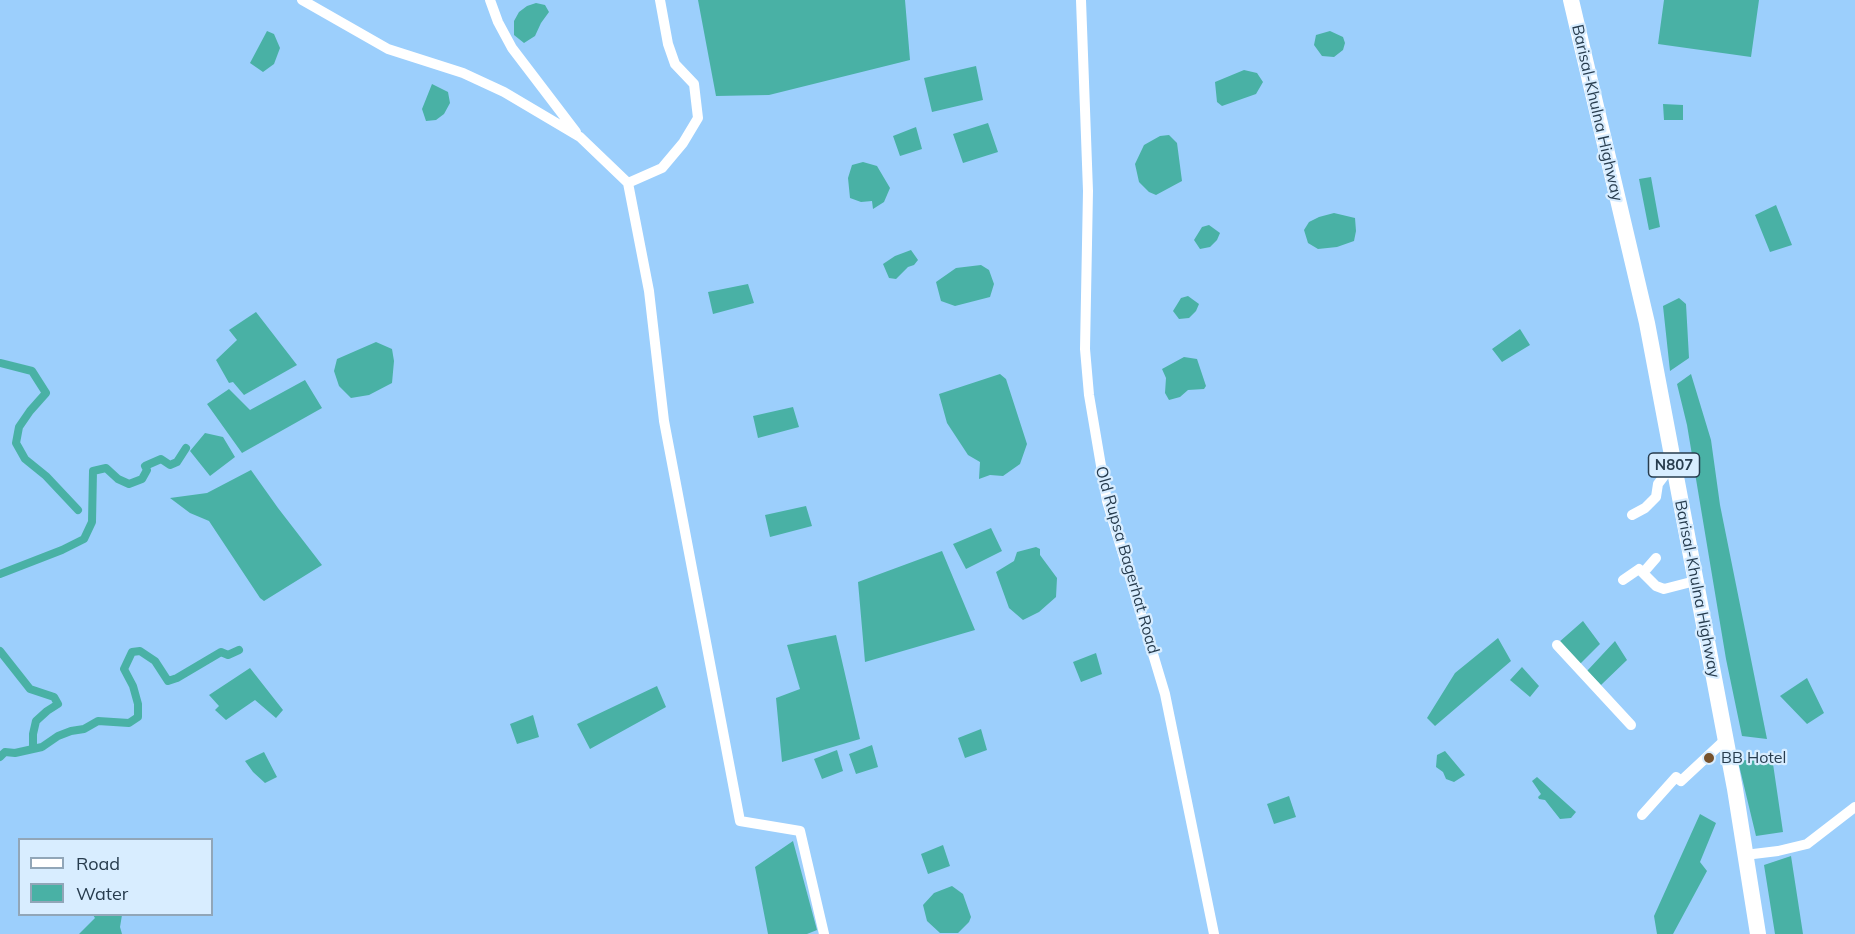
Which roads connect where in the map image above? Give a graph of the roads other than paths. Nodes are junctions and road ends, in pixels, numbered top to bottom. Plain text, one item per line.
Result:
1 (302, 0) edge
2 (490, 0) edge
3 (660, 0) edge
4 (1081, 0) edge
5 (1571, 0) edge
6 (580, 137) junction
7 (628, 183) junction
8 (1673, 464) junction
9 (1632, 515) dead end
10 (1656, 558) dead end
11 (1643, 573) junction
12 (1623, 580) dead end
13 (1695, 581) junction
14 (1557, 645) dead end
15 (1631, 725) dead end
16 (1725, 740) junction
17 (1855, 807) edge
18 (1642, 815) dead end
19 (1745, 855) junction
20 (824, 934) edge
21 (1214, 934) edge
22 (1758, 934) edge

1 - 6 street
2 - 6 street
3 - 7 street
4 - 21 street, Old Rupsa Bagerhat Road
5 - 8 highway, Barisal-Khulna Highway / N807
6 - 7 street
7 - 20 street
8 - 9 street
8 - 13 highway, Barisal-Khulna Highway / N807
10 - 11 street
11 - 12 street
11 - 13 street
13 - 16 highway, Barisal-Khulna Highway / N807
14 - 15 street
16 - 18 street
16 - 19 highway, Barisal-Khulna Highway / N807
17 - 19 street
19 - 22 highway, Barisal-Khulna Highway / N807

